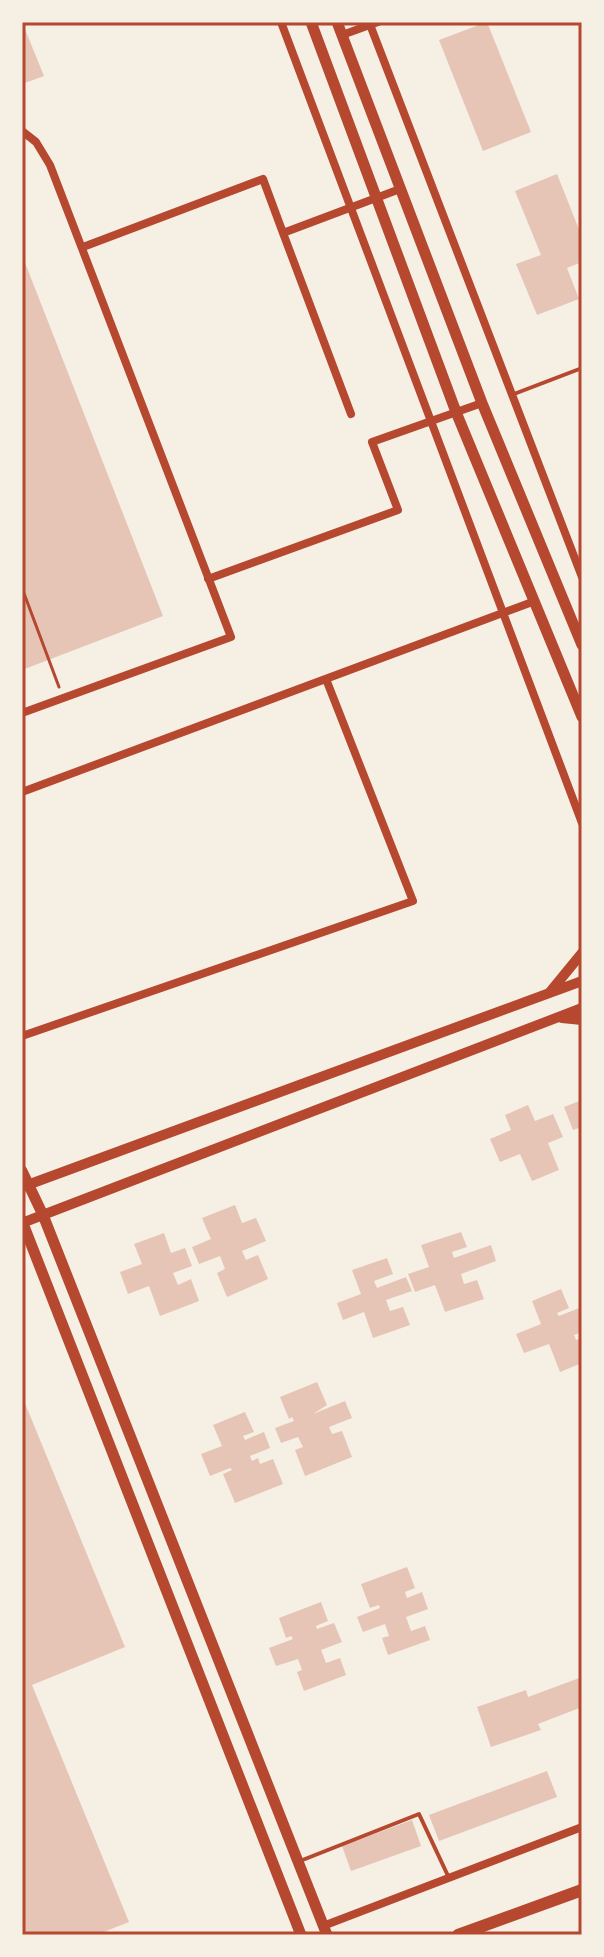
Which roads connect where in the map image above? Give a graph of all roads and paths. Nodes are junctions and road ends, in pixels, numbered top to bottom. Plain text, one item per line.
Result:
1 (281, 22) edge
2 (311, 22) edge
3 (337, 22) edge
4 (372, 23) edge
5 (342, 35) junction
6 (22, 131) edge
7 (400, 189) junction
8 (375, 198) junction
9 (350, 208) junction
10 (283, 233) junction
11 (83, 247) junction
12 (582, 368) edge
13 (512, 394) junction
14 (482, 403) junction
15 (456, 412) junction
16 (351, 414) dead end
17 (431, 421) junction
18 (582, 577) edge
19 (208, 579) junction
20 (22, 588) edge
21 (535, 601) junction
22 (505, 613) junction
23 (582, 645) edge
24 (326, 679) junction
25 (63, 698) junction
26 (22, 713) edge
27 (582, 717) edge
28 (22, 792) edge
29 (582, 823) edge
30 (582, 953) edge
31 (582, 981) edge
32 (550, 993) junction
33 (582, 1008) edge
34 (556, 1017) junction
35 (582, 1020) edge
36 (22, 1036) edge
37 (22, 1171) edge
38 (26, 1186) edge
39 (43, 1215) junction
40 (22, 1222) edge
41 (582, 1827) edge
42 (298, 1862) junction
43 (449, 1878) junction
44 (582, 1890) edge
45 (325, 1931) edge
46 (299, 1934) edge
47 (458, 1935) edge

1 - 9 street
2 - 8 main road
3 - 5 main road
4 - 5 street
4 - 13 street
5 - 7 main road
6 - 11 street
7 - 8 street
7 - 14 main road
8 - 9 street
8 - 15 main road
9 - 10 street
9 - 17 street
10 - 11 street
10 - 16 street
11 - 19 street
12 - 13 lane
13 - 18 street
14 - 15 street
14 - 23 main road
15 - 17 street
15 - 21 main road
17 - 19 street
17 - 22 street
19 - 25 street
20 - 25 path
21 - 22 street
21 - 27 main road
22 - 24 street
22 - 29 street
24 - 28 street
24 - 36 street
25 - 26 street
30 - 32 street
31 - 32 street
32 - 38 street
33 - 34 street
34 - 35 street
34 - 39 street
37 - 38 main road
38 - 39 main road
39 - 40 street
39 - 42 main road
40 - 46 main road
41 - 43 street
42 - 43 lane
42 - 45 main road
43 - 45 street
44 - 47 highway

